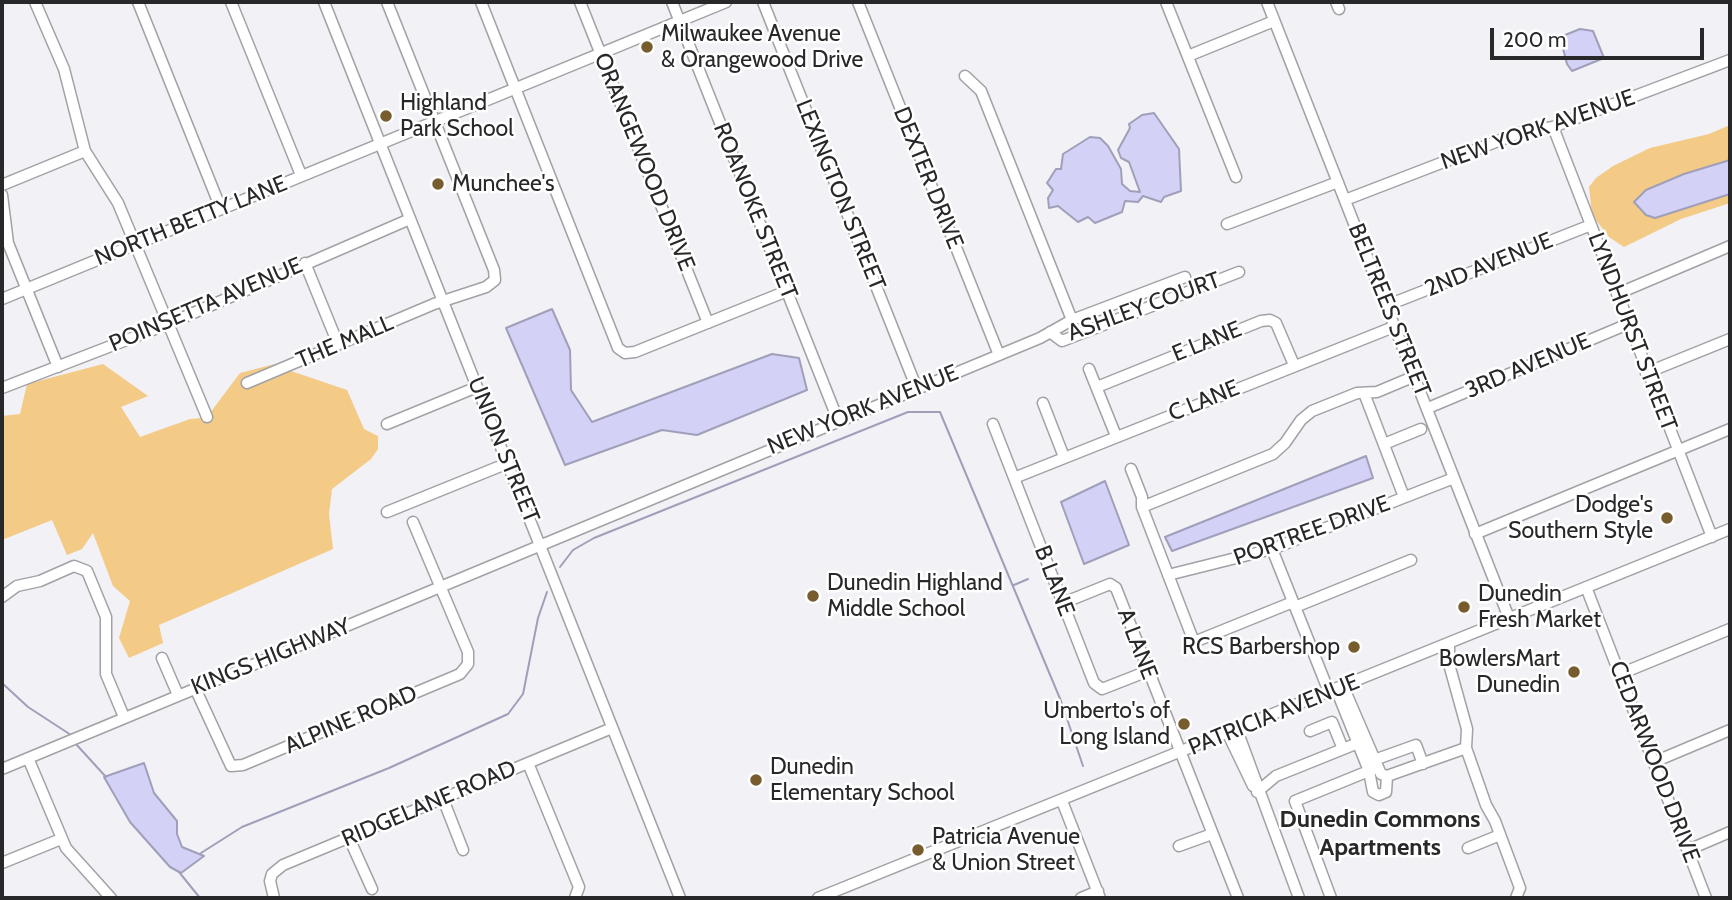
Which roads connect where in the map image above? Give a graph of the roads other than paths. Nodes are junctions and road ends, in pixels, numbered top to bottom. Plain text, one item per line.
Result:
1 (35, 2) edge
2 (138, 2) edge
3 (231, 2) edge
4 (324, 2) edge
5 (387, 2) edge
6 (481, 2) edge
7 (580, 2) edge
8 (672, 2) edge
9 (726, 2) edge
10 (763, 2) edge
11 (858, 2) edge
12 (1166, 2) edge
13 (1267, 2) edge
14 (680, 20) junction
15 (1274, 21) junction
16 (600, 52) junction
17 (1188, 56) junction
18 (1730, 60) edge
19 (964, 76) dead end
20 (515, 87) junction
21 (435, 122) junction
22 (1553, 127) junction
23 (380, 144) junction
24 (85, 151) junction
25 (300, 176) junction
26 (1236, 177) dead end
27 (1338, 181) junction
28 (2, 185) edge
29 (2, 195) edge
30 (1345, 200) junction
31 (221, 209) junction
32 (410, 219) junction
33 (1227, 224) dead end
34 (1591, 225) junction
35 (134, 244) junction
36 (1730, 246) edge
37 (305, 263) junction
38 (1239, 272) dead end
39 (1185, 277) dead end
40 (27, 289) junction
41 (787, 291) junction
42 (1617, 294) junction
43 (2, 299) edge
44 (444, 302) junction
45 (1388, 305) junction
46 (1072, 320) junction
47 (708, 323) junction
48 (169, 324) junction
49 (1628, 324) junction
50 (1396, 326) junction
51 (1050, 332) junction
52 (1730, 339) edge
53 (338, 344) junction
54 (999, 355) junction
55 (1294, 365) junction
56 (58, 367) junction
57 (1089, 369) dead end
58 (1646, 373) junction
59 (1415, 376) junction
60 (247, 383) dead end
61 (477, 387) junction
62 (1097, 387) junction
63 (2, 388) edge
64 (917, 388) junction
65 (1364, 393) junction
66 (1043, 403) dead end
67 (1427, 408) junction
68 (207, 417) dead end
69 (838, 420) junction
70 (387, 424) dead end
71 (993, 424) dead end
72 (1422, 429) dead end
73 (1730, 429) edge
74 (1116, 436) junction
75 (1384, 444) junction
76 (1678, 451) junction
77 (1065, 457) junction
78 (508, 463) junction
79 (1131, 469) dead end
80 (1014, 478) junction
81 (1454, 478) junction
82 (1404, 498) junction
83 (1142, 507) junction
84 (387, 512) dead end
85 (413, 522) dead end
86 (1730, 529) edge
87 (1475, 534) junction
88 (1712, 537) junction
89 (540, 544) junction
90 (1272, 549) junction
91 (1412, 560) dead end
92 (1168, 575) junction
93 (440, 587) junction
94 (1586, 587) junction
95 (2, 597) edge
96 (1063, 603) junction
97 (1294, 605) junction
98 (1509, 618) junction
99 (1730, 629) edge
100 (1449, 643) junction
101 (162, 658) dead end
102 (1148, 671) junction
103 (1620, 674) junction
104 (195, 688) junction
105 (1336, 689) junction
106 (178, 695) junction
107 (124, 717) junction
108 (612, 728) junction
109 (1730, 730) edge
110 (1233, 732) junction
111 (1310, 732) dead end
112 (1362, 742) junction
113 (1466, 748) junction
114 (1343, 749) junction
115 (1180, 754) junction
116 (28, 758) junction
117 (1654, 762) junction
118 (528, 763) junction
119 (1423, 764) junction
120 (1373, 766) junction
121 (2, 769) edge
122 (1254, 772) junction
123 (1276, 776) junction
124 (1387, 776) junction
125 (1257, 792) junction
126 (443, 799) junction
127 (1062, 801) junction
128 (1730, 832) edge
129 (1212, 834) junction
130 (1500, 835) junction
131 (349, 838) junction
132 (61, 839) junction
133 (1179, 846) dead end
134 (1468, 848) dead end
135 (1688, 849) junction
136 (463, 850) dead end
137 (2, 863) edge
138 (372, 889) dead end
139 (1099, 895) edge
140 (111, 898) edge
141 (274, 898) edge
142 (575, 898) edge
143 (680, 898) edge
144 (818, 898) edge
145 (1081, 898) edge
146 (1238, 898) edge
147 (1299, 898) edge
148 (1331, 898) edge
149 (1516, 898) edge
150 (1706, 898) edge

1 - 24 street
2 - 31 street
3 - 25 street
4 - 23 street, UNION STREET
5 - 21 street
6 - 20 street
7 - 16 street, ORANGEWOOD DRIVE
8 - 14 street, ROANOKE STREET
9 - 14 street, NORTH BETTY LANE
10 - 64 street, LEXINGTON STREET
11 - 54 street, DEXTER DRIVE
12 - 17 street
13 - 15 street, BELTREES STREET
14 - 16 street, NORTH BETTY LANE
14 - 41 street, ROANOKE STREET
15 - 17 street
15 - 27 street, BELTREES STREET
16 - 20 street, NORTH BETTY LANE
16 - 47 street, ORANGEWOOD DRIVE
17 - 26 street
18 - 22 street, NEW YORK AVENUE
19 - 46 street
20 - 21 street, NORTH BETTY LANE
20 - 47 street
21 - 23 street, NORTH BETTY LANE
21 - 44 street, THE MALL
22 - 30 street, NEW YORK AVENUE
22 - 34 street, LYNDHURST STREET
23 - 25 street, NORTH BETTY LANE
23 - 32 street, UNION STREET
24 - 28 street
24 - 35 street
25 - 31 street, NORTH BETTY LANE
27 - 30 street, BELTREES STREET
27 - 33 street
29 - 40 street
30 - 45 street, BELTREES STREET
31 - 35 street, NORTH BETTY LANE
32 - 37 street, POINSETTA AVENUE
32 - 44 street, UNION STREET
34 - 42 street, LYNDHURST STREET
34 - 45 street, 2ND AVENUE
35 - 40 street, NORTH BETTY LANE
35 - 48 street
36 - 42 street
37 - 48 street, POINSETTA AVENUE
37 - 53 street
38 - 51 street, ASHLEY COURT
39 - 46 street, NEW YORK AVENUE
40 - 43 street, NORTH BETTY LANE
40 - 56 street
41 - 47 street
41 - 69 street, ROANOKE STREET
42 - 49 street, LYNDHURST STREET
44 - 53 street, THE MALL
44 - 61 street, UNION STREET
45 - 50 street, BELTREES STREET
46 - 51 street, NEW YORK AVENUE
48 - 56 street, POINSETTA AVENUE
48 - 68 street
49 - 58 street, LYNDHURST STREET
49 - 67 street, 3RD AVENUE
50 - 55 street, C LANE
50 - 59 street, BELTREES STREET
51 - 54 street, NEW YORK AVENUE
52 - 58 street
53 - 60 street, THE MALL
54 - 64 street, NEW YORK AVENUE
55 - 62 street, E LANE
55 - 74 street, C LANE
56 - 63 street, POINSETTA AVENUE
57 - 62 street
58 - 76 street, LYNDHURST STREET
59 - 65 street
59 - 67 street, BELTREES STREET
61 - 70 street
61 - 78 street, UNION STREET
62 - 74 street
64 - 69 street, NEW YORK AVENUE
65 - 75 street
65 - 83 street
66 - 77 street
67 - 81 street, BELTREES STREET
69 - 89 street, NEW YORK AVENUE
71 - 80 street, B LANE
72 - 75 street
73 - 76 street
74 - 77 street, C LANE
75 - 82 street
76 - 87 street
76 - 88 street, LYNDHURST STREET
77 - 80 street, C LANE
78 - 84 street
78 - 89 street, UNION STREET
79 - 83 street
80 - 96 street, B LANE
81 - 82 street, PORTREE DRIVE
81 - 87 street, BELTREES STREET
82 - 90 street, PORTREE DRIVE
83 - 92 street
85 - 93 street
86 - 88 street, PATRICIA AVENUE
87 - 98 street, BELTREES STREET
88 - 94 street, PATRICIA AVENUE
89 - 93 street, KINGS HIGHWAY
89 - 108 street, UNION STREET
90 - 92 street, PORTREE DRIVE
90 - 97 street
91 - 97 street
92 - 97 street
93 - 104 street, KINGS HIGHWAY
93 - 104 street, ALPINE ROAD
94 - 98 street, PATRICIA AVENUE
94 - 103 street, CEDARWOOD DRIVE
95 - 107 street
96 - 102 street, B LANE
96 - 102 street, A LANE
97 - 105 street
98 - 100 street, PATRICIA AVENUE
99 - 103 street
100 - 105 street, PATRICIA AVENUE
100 - 113 street
101 - 106 street
102 - 115 street, A LANE
103 - 117 street, CEDARWOOD DRIVE
104 - 106 street, KINGS HIGHWAY
105 - 110 street, PATRICIA AVENUE
105 - 112 street
106 - 107 street, KINGS HIGHWAY
107 - 116 street, KINGS HIGHWAY
108 - 118 street, RIDGELANE ROAD
108 - 143 street, UNION STREET
109 - 117 street
110 - 115 street, PATRICIA AVENUE
110 - 122 street
110 - 125 street
111 - 114 street
112 - 114 street
112 - 120 street
113 - 119 street
113 - 130 street
114 - 123 street
115 - 127 street, PATRICIA AVENUE
115 - 129 street, A LANE
116 - 121 street, KINGS HIGHWAY
116 - 132 street
117 - 135 street, CEDARWOOD DRIVE
118 - 126 street, RIDGELANE ROAD
118 - 142 street
119 - 120 street
119 - 124 street
120 - 124 street
120 - 124 street
120 - 148 street
122 - 123 street
122 - 125 street
123 - 125 street
125 - 147 street
126 - 131 street, RIDGELANE ROAD
126 - 136 street
127 - 139 street
127 - 144 street, PATRICIA AVENUE
128 - 135 street
129 - 133 street
129 - 146 street, A LANE
130 - 134 street
130 - 149 street
131 - 138 street
131 - 141 street, RIDGELANE ROAD
132 - 137 street
132 - 140 street
135 - 150 street, CEDARWOOD DRIVE
139 - 145 street

